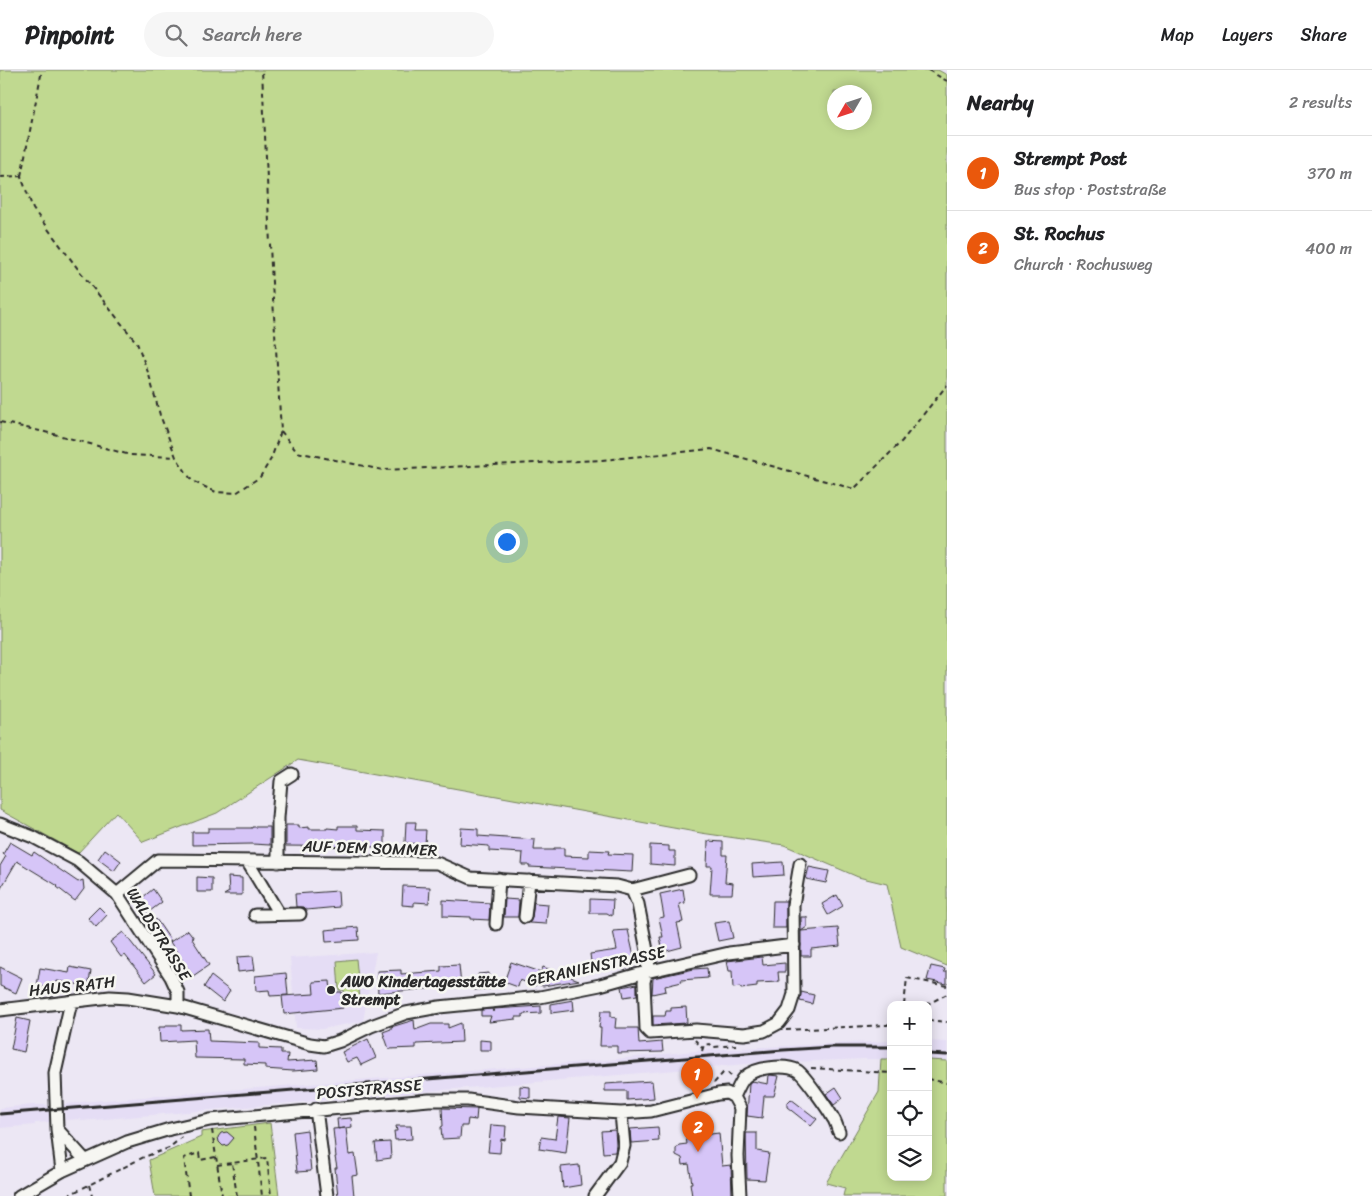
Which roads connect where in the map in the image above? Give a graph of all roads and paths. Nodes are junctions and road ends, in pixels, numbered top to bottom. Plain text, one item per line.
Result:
1 (42, 70) edge
2 (262, 70) edge
3 (928, 70) edge
4 (947, 81) edge
5 (21, 176) junction
6 (0, 177) edge
7 (947, 385) edge
8 (0, 422) edge
9 (280, 431) junction
10 (176, 458) junction
11 (292, 774) dead end
12 (0, 824) edge
13 (247, 861) junction
14 (278, 862) junction
15 (800, 864) dead end
16 (689, 875) dead end
17 (499, 879) junction
18 (529, 881) junction
19 (632, 890) junction
20 (117, 894) junction
21 (255, 914) dead end
22 (279, 914) junction
23 (300, 914) dead end
24 (525, 916) dead end
25 (496, 924) dead end
26 (794, 945) junction
27 (646, 972) junction
28 (947, 986) edge
29 (947, 994) edge
30 (148, 1000) joint
31 (904, 1001) edge
32 (71, 1002) junction
33 (932, 1002) edge
34 (178, 1006) junction
35 (0, 1010) edge
36 (932, 1020) edge
37 (947, 1022) edge
38 (887, 1025) edge
39 (784, 1030) dead end
40 (695, 1042) dead end
41 (702, 1048) dead end
42 (703, 1068) dead end
43 (798, 1071) junction
44 (887, 1073) edge
45 (733, 1078) dead end
46 (703, 1080) junction
47 (932, 1080) edge
48 (947, 1082) edge
49 (698, 1087) dead end
50 (734, 1097) junction
51 (316, 1109) junction
52 (621, 1113) junction
53 (253, 1115) junction
54 (210, 1120) junction
55 (186, 1125) junction
56 (57, 1129) junction
57 (839, 1132) dead end
58 (216, 1157) junction
59 (85, 1160) junction
60 (258, 1160) junction
61 (232, 1163) junction
62 (217, 1165) junction
63 (62, 1171) junction
64 (89, 1185) junction
65 (19, 1196) edge
66 (66, 1196) edge
67 (92, 1196) edge
68 (188, 1196) edge
69 (222, 1196) edge
70 (237, 1196) edge
71 (262, 1196) edge
72 (272, 1196) edge
73 (327, 1196) edge
74 (595, 1196) edge
75 (740, 1196) edge

1 - 5 path
2 - 9 path
3 - 4 path
5 - 6 path
5 - 10 path
7 - 9 path
8 - 10 path
9 - 10 path
11 - 14 street
12 - 20 street, WALDSTRASSE
13 - 14 street, AUF DEM SOMMER
13 - 20 street, AUF DEM SOMMER
13 - 22 street
14 - 17 street, AUF DEM SOMMER
15 - 26 street
16 - 19 street, AUF DEM SOMMER
17 - 18 street, AUF DEM SOMMER
17 - 25 street
18 - 19 street, AUF DEM SOMMER
18 - 24 street
19 - 27 street
20 - 34 street, WALDSTRASSE
21 - 22 street
22 - 23 street
26 - 27 street, GERANIENSTRASSE
26 - 27 street
27 - 34 street, GERANIENSTRASSE
28 - 31 path
29 - 33 path
30 - 32 street, HAUS RATH
30 - 34 street, GERANIENSTRASSE
32 - 35 street, HAUS RATH
32 - 56 street
36 - 37 path
38 - 39 path
40 - 41 path
42 - 46 path
43 - 44 path
43 - 50 street
43 - 57 street
45 - 46 path
46 - 49 path
47 - 48 path
50 - 52 street, POSTSTRASSE
50 - 75 street
51 - 52 street, POSTSTRASSE
51 - 53 street, POSTSTRASSE
51 - 73 street
52 - 74 street
53 - 54 street, POSTSTRASSE
53 - 60 path
54 - 55 street, POSTSTRASSE
54 - 58 path
55 - 59 street, POSTSTRASSE
55 - 64 path
56 - 59 street
56 - 63 street
58 - 62 path
58 - 68 path
59 - 63 street, POSTSTRASSE
60 - 61 path
60 - 71 path
60 - 72 path
61 - 62 path
61 - 70 path
62 - 69 path
63 - 65 street, POSTSTRASSE
64 - 66 path
64 - 67 path

